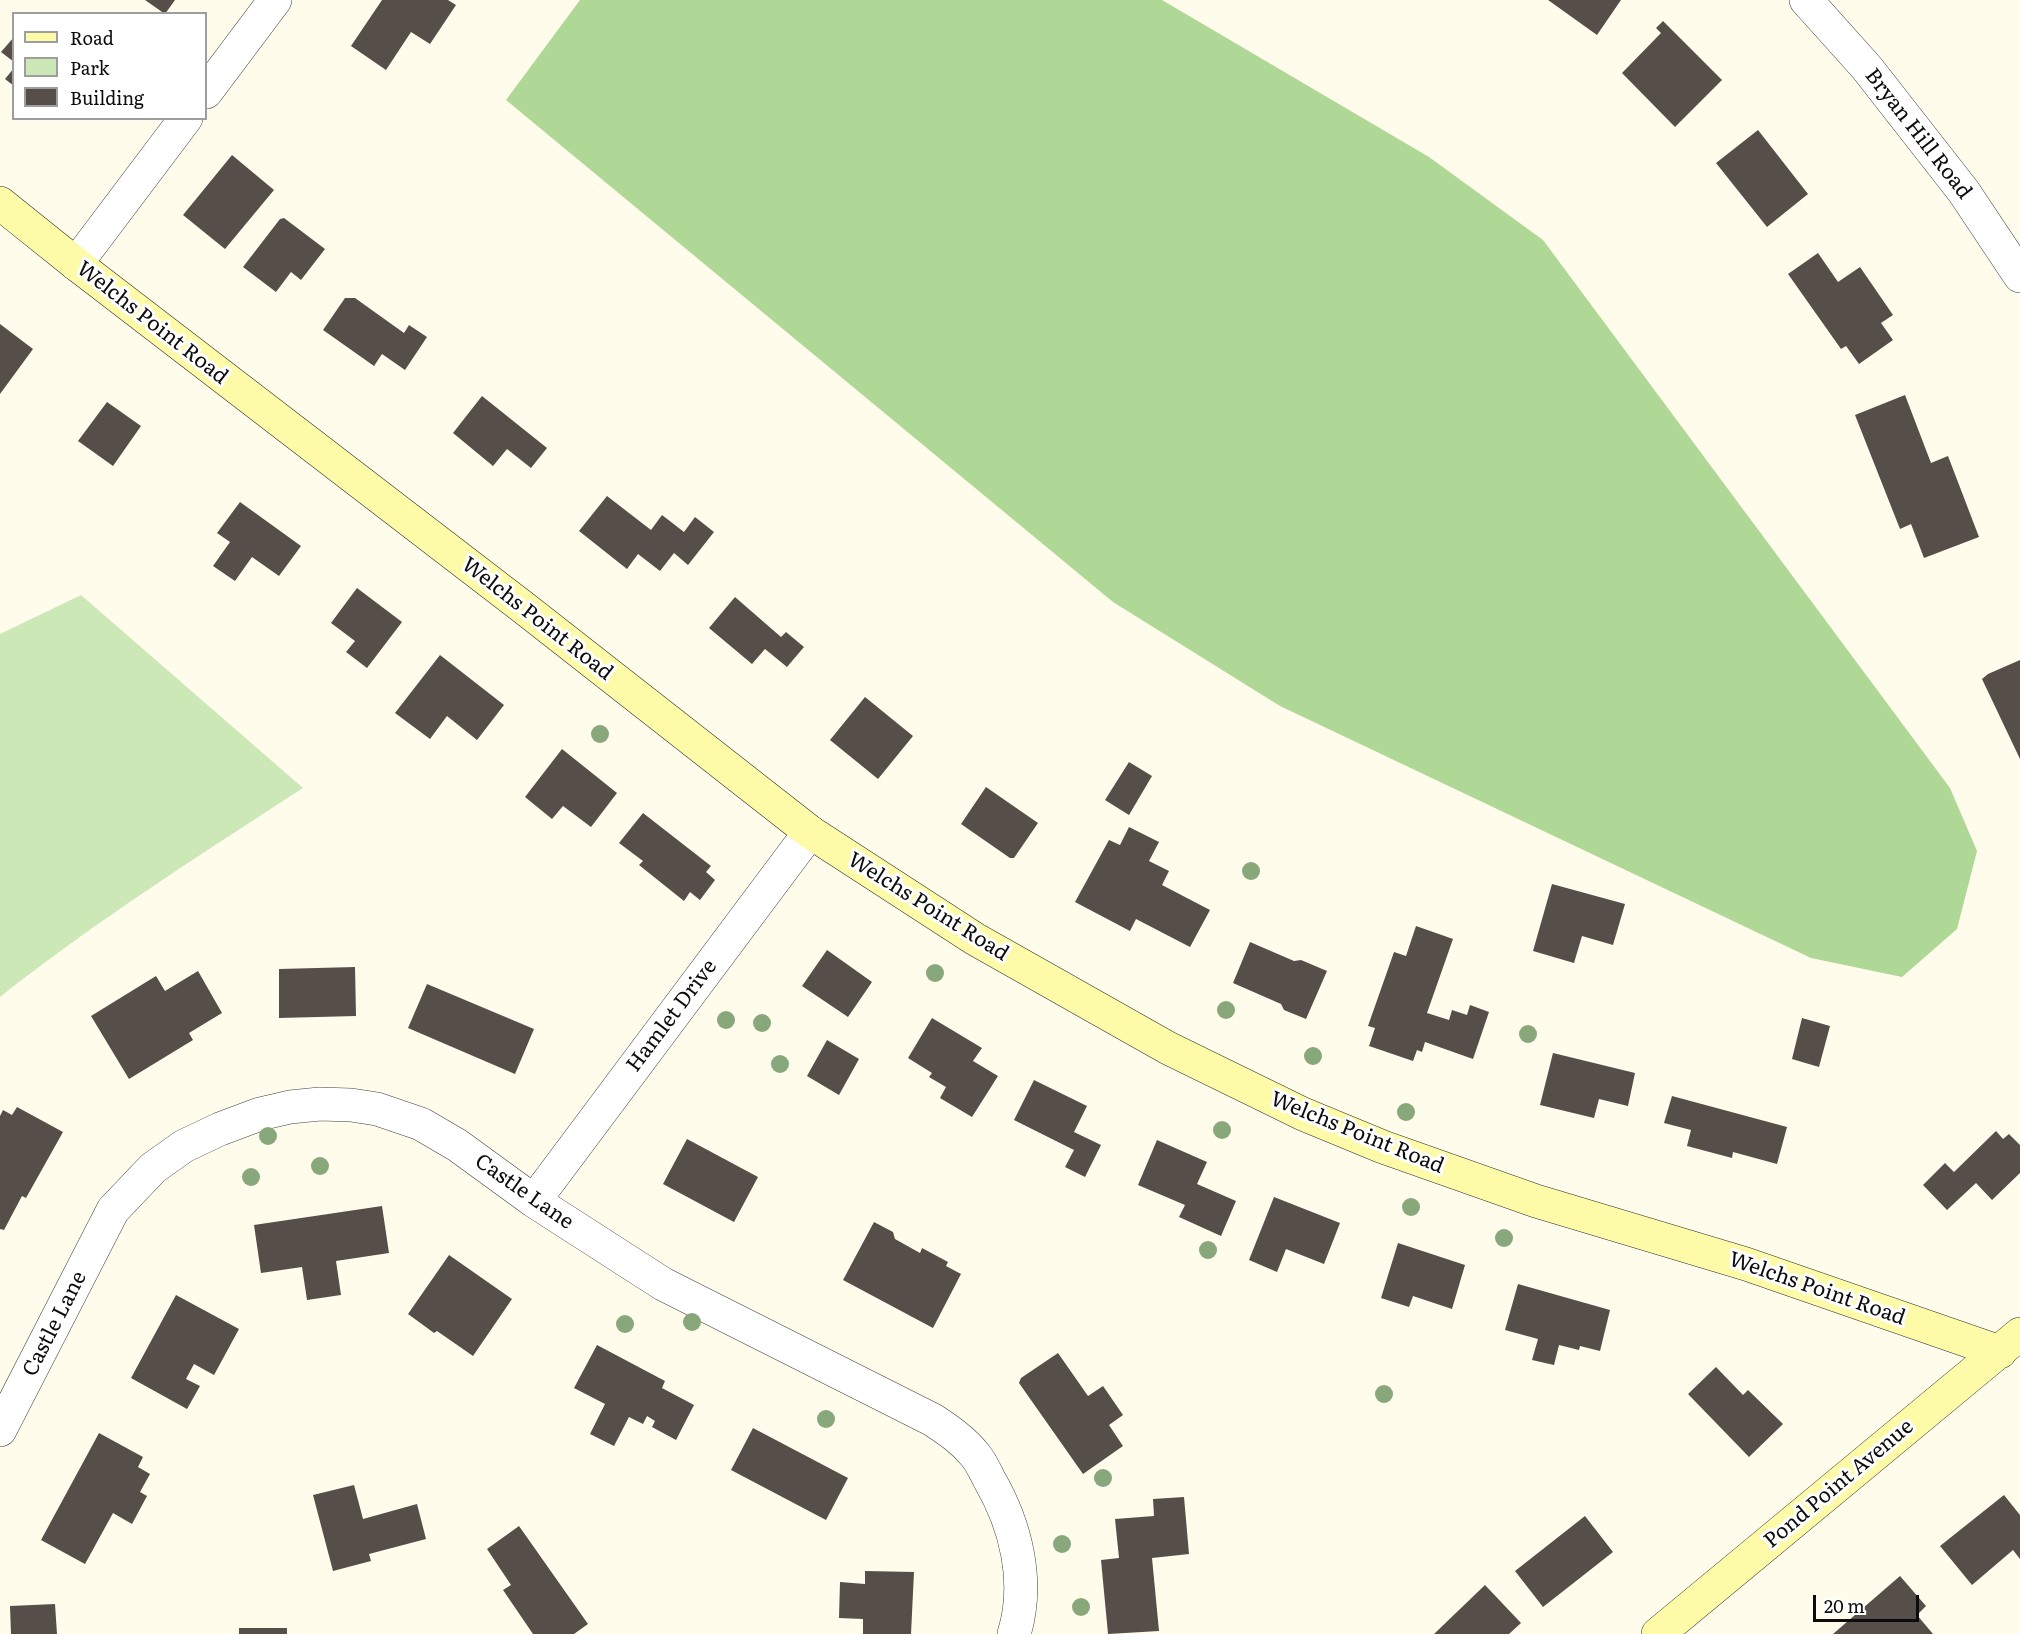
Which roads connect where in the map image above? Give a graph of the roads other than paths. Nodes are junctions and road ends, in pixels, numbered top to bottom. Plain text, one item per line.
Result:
1 (275, 0) edge
2 (1806, 0) edge
3 (207, 91) edge
4 (184, 120) edge
5 (0, 203) edge
6 (76, 264) junction
7 (2020, 276) edge
8 (810, 832) junction
9 (534, 1201) junction
10 (2010, 1343) edge
11 (0, 1430) edge
12 (1014, 1634) edge
13 (1658, 1634) edge

1 - 3 street
2 - 7 street, Bryan Hill Road
4 - 6 street
5 - 6 street, Welchs Point Road
6 - 8 street, Welchs Point Road
8 - 9 street, Hamlet Drive
8 - 10 street, Welchs Point Road
9 - 11 street, Castle Lane
9 - 12 street, Castle Lane
10 - 13 street, Pond Point Avenue

